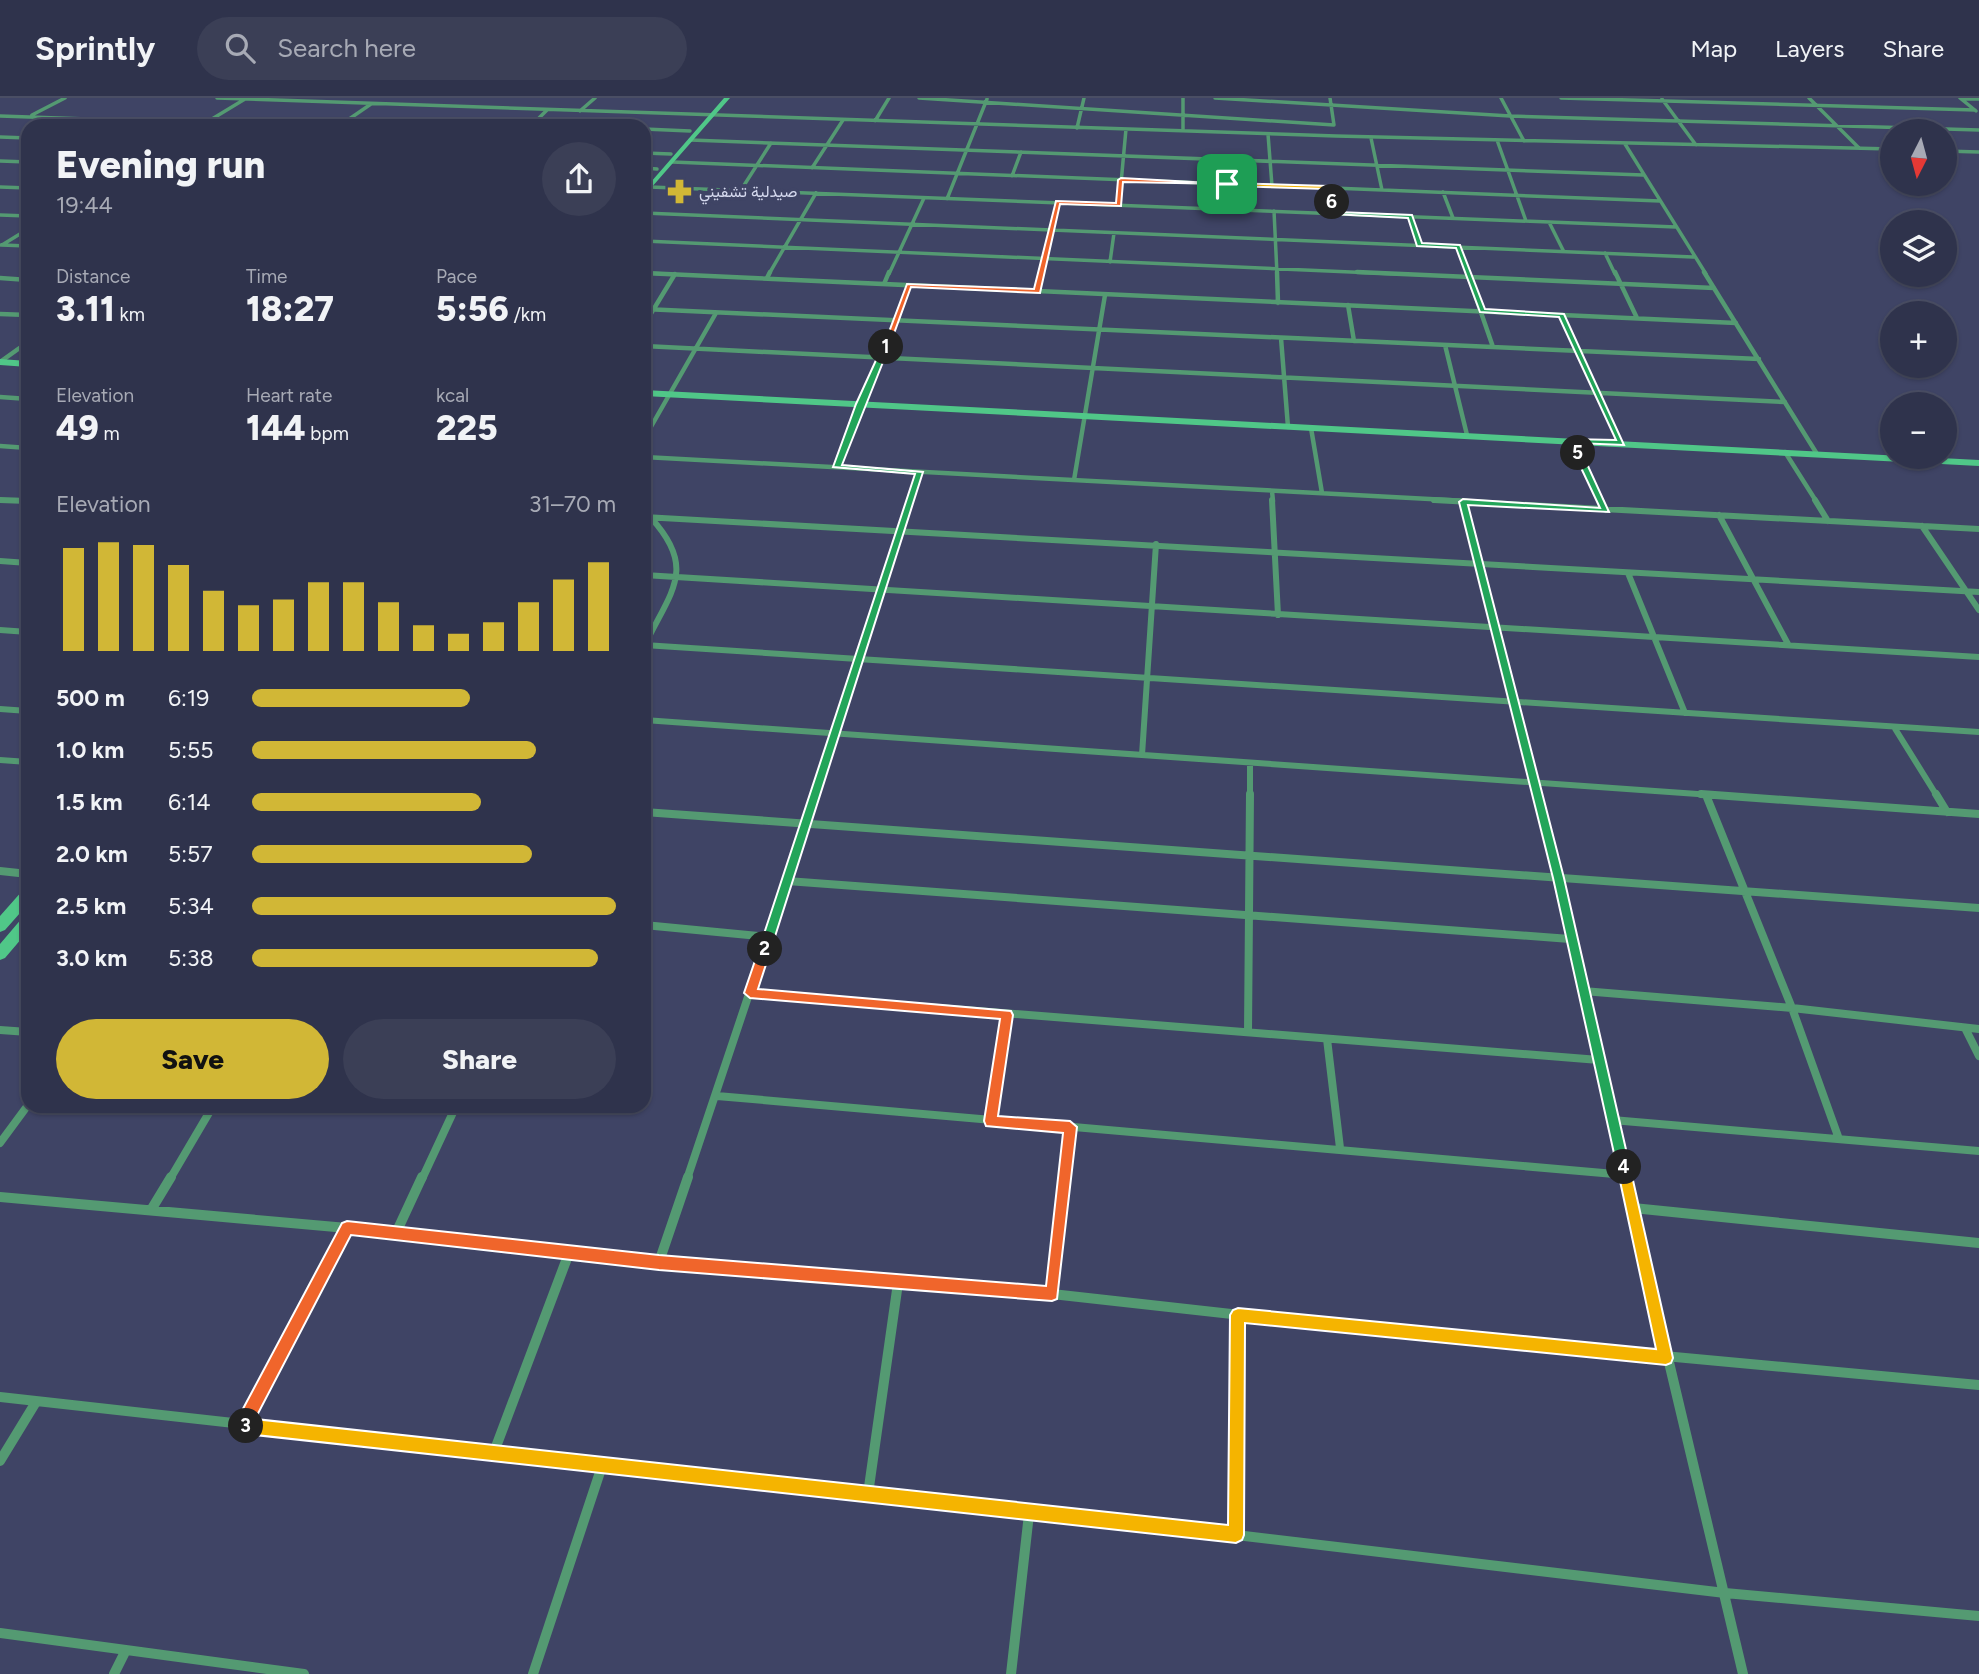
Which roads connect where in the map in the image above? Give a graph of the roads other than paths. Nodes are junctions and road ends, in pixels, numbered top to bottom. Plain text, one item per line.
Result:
1 (65, 98) edge
2 (217, 98) edge
3 (434, 98) edge
4 (595, 98) edge
5 (719, 98) edge
6 (726, 98) edge
7 (890, 98) edge
8 (919, 98) edge
9 (1084, 98) edge
10 (1183, 98) edge
11 (1215, 98) edge
12 (1330, 98) edge
13 (1501, 98) edge
14 (1561, 98) edge
15 (1809, 98) edge
16 (1960, 98) edge
17 (245, 99) edge
18 (290, 99) edge
19 (1663, 99) edge
20 (986, 100) edge
21 (1979, 100) edge
22 (372, 103) junction
23 (425, 105) junction
24 (1331, 106) junction
25 (1817, 106) junction
26 (1081, 109) junction
27 (547, 110) junction
28 (580, 111) junction
29 (1977, 112) edge
30 (0, 116) edge
31 (708, 116) junction
32 (1182, 116) junction
33 (1510, 116) junction
34 (29, 117) junction
35 (78, 118) joint
36 (118, 119) edge
37 (212, 119) edge
38 (349, 119) edge
39 (538, 119) edge
40 (843, 120) junction
41 (875, 121) junction
42 (1679, 121) junction
43 (977, 124) junction
44 (1334, 125) junction
45 (1837, 126) junction
46 (1077, 128) junction
47 (651, 129) edge
48 (1126, 129) junction
49 (1979, 130) edge
50 (690, 131) junction
51 (1183, 131) junction
52 (1268, 134) junction
53 (1336, 136) junction
54 (0, 137) edge
55 (21, 138) edge
56 (1371, 138) junction
57 (690, 140) junction
58 (1497, 140) junction
59 (1524, 141) junction
60 (771, 143) junction
61 (1625, 144) junction
62 (827, 145) junction
63 (1696, 145) junction
64 (1859, 148) junction
65 (1880, 149) edge
66 (967, 150) junction
67 (1957, 151) edge
68 (1021, 152) junction
69 (1979, 152) edge
70 (651, 154) edge
71 (1124, 156) junction
72 (671, 158) junction
73 (0, 161) edge
74 (21, 162) edge
75 (1270, 162) junction
76 (1377, 165) junction
77 (756, 166) junction
78 (812, 168) junction
79 (651, 169) edge
80 (657, 169) junction
81 (1508, 170) junction
82 (957, 173) junction
83 (1643, 175) junction
84 (1012, 176) junction
85 (651, 179) edge
86 (651, 180) edge
87 (1121, 180) junction
88 (651, 185) edge
89 (1272, 186) junction
90 (0, 187) edge
91 (21, 188) edge
92 (1329, 188) junction
93 (741, 190) junction
94 (1382, 190) junction
95 (1443, 192) junction
96 (816, 193) junction
97 (1517, 195) junction
98 (924, 198) junction
99 (947, 199) junction
100 (1660, 201) junction
101 (1058, 202) junction
102 (1119, 205) junction
103 (1274, 211) junction
104 (651, 213) edge
105 (1334, 213) junction
106 (0, 215) edge
107 (21, 216) edge
108 (1410, 216) junction
109 (1453, 218) junction
110 (802, 220) junction
111 (1526, 221) junction
112 (1549, 222) junction
113 (912, 224) junction
114 (1676, 227) junction
115 (1052, 230) junction
116 (21, 233) edge
117 (1114, 233) junction
118 (1276, 240) junction
119 (651, 241) edge
120 (1, 245) edge
121 (1419, 245) junction
122 (21, 246) edge
123 (1458, 246) junction
124 (785, 249) junction
125 (1563, 250) junction
126 (898, 253) junction
127 (1605, 253) junction
128 (1693, 257) junction
129 (1044, 260) junction
130 (1111, 262) junction
131 (1278, 270) junction
132 (651, 273) edge
133 (675, 274) junction
134 (1469, 277) junction
135 (0, 278) edge
136 (767, 278) junction
137 (21, 280) edge
138 (1621, 283) junction
139 (884, 284) junction
140 (909, 285) junction
141 (1714, 288) junction
142 (1037, 291) junction
143 (1105, 295) junction
144 (1278, 303) junction
145 (1348, 305) junction
146 (654, 309) junction
147 (1482, 311) junction
148 (716, 313) junction
149 (0, 314) edge
150 (651, 314) edge
151 (21, 315) edge
152 (1562, 315) junction
153 (1637, 318) junction
154 (897, 320) junction
155 (1735, 323) junction
156 (1099, 330) junction
157 (1281, 338) junction
158 (1354, 341) junction
159 (1445, 345) junction
160 (651, 346) edge
161 (21, 347) edge
162 (1493, 347) junction
163 (695, 348) junction
164 (1578, 351) junction
165 (882, 357) junction
166 (1759, 359) junction
167 (0, 362) edge
168 (21, 363) edge
169 (1092, 368) junction
170 (1285, 377) junction
171 (1455, 386) junction
172 (651, 393) edge
173 (1597, 393) junction
174 (672, 394) junction
175 (0, 397) edge
176 (21, 398) edge
177 (1785, 402) junction
178 (860, 404) junction
179 (1083, 417) junction
180 (1288, 427) junction
181 (651, 428) edge
182 (1311, 428) junction
183 (1467, 435) junction
184 (1572, 441) junction
185 (1621, 443) junction
186 (0, 446) edge
187 (21, 447) edge
188 (1785, 452) junction
189 (1817, 454) junction
190 (651, 457) edge
191 (1979, 463) edge
192 (837, 467) junction
193 (919, 472) junction
194 (1074, 480) junction
195 (1272, 491) junction
196 (1322, 493) junction
197 (0, 500) edge
198 (21, 501) edge
199 (1463, 502) junction
200 (1606, 510) junction
201 (1719, 515) junction
202 (651, 517) edge
203 (651, 520) edge
204 (1828, 521) junction
205 (1922, 526) junction
206 (1979, 530) edge
207 (900, 532) junction
208 (1156, 544) junction
209 (1275, 552) junction
210 (0, 561) edge
211 (21, 562) edge
212 (1479, 564) junction
213 (1628, 573) junction
214 (651, 575) edge
215 (676, 577) junction
216 (1752, 581) junction
217 (881, 590) junction
218 (1966, 591) junction
219 (1979, 592) edge
220 (1152, 607) junction
221 (1979, 610) edge
222 (1278, 615) junction
223 (1496, 629) junction
224 (0, 631) edge
225 (21, 632) edge
226 (651, 632) edge
227 (1653, 636) junction
228 (1788, 644) junction
229 (651, 645) edge
230 (1979, 657) edge
231 (858, 659) junction
232 (1147, 677) junction
233 (1516, 703) junction
234 (0, 709) edge
235 (21, 710) edge
236 (1685, 713) junction
237 (651, 720) edge
238 (1894, 727) junction
239 (1979, 732) edge
240 (834, 733) junction
241 (1142, 755) junction
242 (0, 760) edge
243 (21, 762) edge
244 (1250, 763) junction
245 (1533, 782) junction
246 (1706, 795) junction
247 (651, 812) edge
248 (1947, 812) junction
249 (1979, 814) edge
250 (807, 823) junction
251 (1251, 856) junction
252 (0, 872) edge
253 (21, 874) edge
254 (1558, 878) junction
255 (787, 881) junction
256 (1746, 890) junction
257 (21, 902) edge
258 (1979, 908) edge
259 (1251, 916) junction
260 (0, 926) edge
261 (651, 926) edge
262 (21, 929) edge
263 (770, 937) junction
264 (1570, 939) junction
265 (0, 954) edge
266 (1583, 991) junction
267 (750, 993) junction
268 (1792, 1008) junction
269 (1007, 1015) junction
270 (1965, 1028) junction
271 (1979, 1029) edge
272 (0, 1030) edge
273 (21, 1032) edge
274 (1248, 1032) junction
275 (1327, 1040) junction
276 (1979, 1056) edge
277 (1600, 1060) junction
278 (717, 1096) junction
279 (22, 1113) edge
280 (210, 1113) edge
281 (453, 1113) edge
282 (1612, 1120) junction
283 (991, 1121) junction
284 (1070, 1127) junction
285 (1839, 1139) junction
286 (0, 1143) edge
287 (1340, 1149) junction
288 (1979, 1151) edge
289 (1626, 1175) junction
290 (0, 1197) edge
291 (1633, 1208) junction
292 (151, 1210) junction
293 (347, 1228) junction
294 (396, 1233) junction
295 (1979, 1243) edge
296 (569, 1253) junction
297 (659, 1262) junction
298 (898, 1283) junction
299 (1052, 1294) junction
300 (1238, 1315) junction
301 (1666, 1358) junction
302 (1979, 1385) edge
303 (0, 1397) edge
304 (36, 1402) junction
305 (243, 1426) junction
306 (494, 1452) junction
307 (0, 1461) edge
308 (602, 1466) junction
309 (868, 1494) junction
310 (1029, 1514) junction
311 (1236, 1535) junction
312 (1725, 1593) junction
313 (1979, 1616) edge
314 (0, 1633) edge
315 (126, 1650) junction
316 (114, 1674) edge
317 (304, 1674) edge
318 (533, 1674) edge
319 (1011, 1674) edge
320 (1743, 1674) edge

1 - 34 street
2 - 17 street
3 - 23 street
4 - 28 street
5 - 31 street
6 - 31 street
7 - 41 street
8 - 20 street
9 - 26 street
10 - 32 street
11 - 24 street
12 - 24 street
13 - 33 street
14 - 19 street
15 - 25 street
16 - 21 street
16 - 29 street
17 - 18 street
17 - 37 street
18 - 22 street
19 - 25 street
19 - 42 street
20 - 26 street
20 - 43 street
22 - 23 street
22 - 38 street
23 - 27 street
24 - 33 street
24 - 44 street
25 - 29 street
25 - 45 street
26 - 32 street
26 - 46 street
27 - 28 street
27 - 39 street
28 - 31 street
30 - 34 street
31 - 40 street
31 - 50 street
31 - 57 street
32 - 44 street
32 - 51 street
33 - 42 street
33 - 59 street
34 - 35 street
35 - 36 street
40 - 41 street
40 - 62 street
41 - 43 street
42 - 45 street
42 - 63 street
43 - 46 street
43 - 66 street
44 - 53 street
45 - 49 street
45 - 64 street
46 - 48 street
47 - 50 street
48 - 51 street
48 - 71 street
50 - 72 street
51 - 52 street
52 - 53 street
52 - 75 street
53 - 56 street
54 - 55 street
56 - 58 street
56 - 76 street
57 - 60 street
57 - 72 street
58 - 59 street
58 - 81 street
59 - 61 street
60 - 62 street
60 - 77 street
61 - 63 street
61 - 83 street
62 - 66 street
62 - 78 street
63 - 64 street
64 - 65 street
66 - 68 street
66 - 82 street
67 - 69 street
68 - 71 street
68 - 84 street
70 - 72 street
71 - 75 street
71 - 87 street
72 - 77 street
72 - 80 street
72 - 86 street
73 - 74 street
75 - 76 street
75 - 89 street
76 - 81 street
76 - 94 street
77 - 78 street
77 - 93 street
78 - 82 street
79 - 80 street
80 - 85 street
81 - 83 street
81 - 97 street
82 - 84 street
82 - 99 street
83 - 100 street
84 - 87 street
87 - 89 street
87 - 102 street
88 - 93 street
89 - 92 street
90 - 91 street
92 - 94 street
92 - 105 street
93 - 96 street
94 - 95 street
95 - 97 street
95 - 109 street
96 - 98 street
96 - 110 street
97 - 100 street
97 - 111 street
98 - 99 street
98 - 113 street
99 - 101 street
100 - 114 street
101 - 102 street
101 - 115 street
102 - 103 street
103 - 105 street
103 - 118 street
104 - 110 street
105 - 108 street
106 - 107 street
108 - 109 street
108 - 121 street
109 - 111 street
110 - 113 street
110 - 124 street
111 - 112 street
112 - 114 street
112 - 125 street
113 - 115 street
113 - 126 street
114 - 128 street
115 - 117 street
115 - 129 street
116 - 120 street
117 - 118 street
117 - 130 street
118 - 121 street
118 - 131 street
119 - 124 street
120 - 122 street
121 - 123 street
123 - 125 street
123 - 134 street
124 - 126 street
124 - 136 street
125 - 127 street
126 - 129 street
126 - 139 street
127 - 128 street
127 - 138 street
128 - 141 street
129 - 130 street
129 - 142 street
130 - 131 street
131 - 134 street
131 - 144 street
132 - 133 street
133 - 136 street
133 - 146 street
134 - 138 street
134 - 147 street
135 - 137 street
136 - 139 street
138 - 141 street
138 - 153 street
139 - 140 street
140 - 142 street
140 - 154 street
141 - 155 street
142 - 143 street
143 - 144 street
143 - 156 street
144 - 145 street
145 - 147 street
145 - 158 street
146 - 148 street
146 - 150 street
147 - 152 street
147 - 162 street
148 - 154 street
148 - 163 street
149 - 151 street
152 - 153 street
152 - 164 street
153 - 155 street
154 - 156 street
154 - 165 street
155 - 166 street
156 - 157 street
156 - 169 street
157 - 158 street
157 - 170 street
158 - 159 street
159 - 162 street
159 - 171 street
160 - 163 street
161 - 167 street
162 - 164 street
163 - 165 street
163 - 174 street
164 - 166 street
164 - 173 street
165 - 169 street
165 - 178 street
166 - 177 street
167 - 168 street
169 - 170 street
169 - 179 street
170 - 171 street
170 - 180 street
171 - 173 street
171 - 183 street
172 - 174 street
173 - 177 street
173 - 185 street
174 - 178 street
174 - 181 street
175 - 176 street
177 - 189 street
178 - 179 street
178 - 192 street
179 - 180 street
179 - 194 street
180 - 182 street
182 - 183 street
182 - 196 street
183 - 184 street
184 - 185 street
184 - 200 street
185 - 188 street
186 - 187 street
188 - 189 street
188 - 204 street
189 - 191 street
190 - 192 street
192 - 193 street
193 - 194 street
193 - 207 street
194 - 195 street
195 - 196 street
195 - 209 street
196 - 199 street
197 - 198 street
199 - 200 street
199 - 212 street
200 - 201 street
201 - 204 street
201 - 216 street
202 - 207 street
203 - 215 street
204 - 205 street
205 - 206 street
205 - 218 street
207 - 208 street
207 - 217 street
208 - 209 street
208 - 220 street
209 - 212 street
209 - 222 street
210 - 211 street
212 - 213 street
212 - 223 street
213 - 216 street
213 - 227 street
214 - 215 street
215 - 217 street
215 - 226 street
216 - 218 street
216 - 228 street
217 - 220 street
217 - 231 street
218 - 219 street
218 - 221 street
220 - 222 street
220 - 232 street
222 - 223 street
223 - 227 street
223 - 233 street
224 - 225 street
227 - 228 street
227 - 236 street
228 - 230 street
229 - 231 street
231 - 232 street
231 - 240 street
232 - 233 street
232 - 241 street
233 - 236 street
233 - 245 street
234 - 235 street
236 - 238 street
237 - 240 street
238 - 239 street
238 - 248 street
240 - 241 street
240 - 250 street
241 - 244 street
242 - 243 street
244 - 245 street
244 - 251 street
245 - 246 street
245 - 254 street
246 - 248 street
246 - 256 street
247 - 250 street
248 - 249 street
250 - 251 street
250 - 255 street
251 - 254 street
251 - 259 street
252 - 253 street
254 - 256 street
254 - 264 street
255 - 259 street
255 - 263 street
256 - 258 street
256 - 268 street
257 - 260 street
259 - 264 street
259 - 274 street
261 - 263 street
262 - 265 street
263 - 267 street
264 - 266 street
266 - 268 street
266 - 277 street
267 - 269 street
267 - 278 street
268 - 270 street
268 - 285 street
269 - 274 street
269 - 283 street
270 - 271 street
270 - 276 street
272 - 273 street
274 - 275 street
275 - 277 street
275 - 287 street
277 - 282 street
278 - 283 street
278 - 297 street
279 - 286 street
280 - 292 street
281 - 294 street
282 - 285 street
282 - 289 street
283 - 284 street
284 - 287 street
284 - 299 street
285 - 288 street
287 - 289 street
289 - 291 street
290 - 292 street
291 - 295 street
291 - 301 street
292 - 293 street
293 - 294 street
293 - 305 street
294 - 296 street
296 - 297 street
296 - 306 street
297 - 298 street
298 - 299 street
298 - 309 street
299 - 300 street
300 - 301 street
300 - 311 street
301 - 302 street
301 - 312 street
303 - 304 street
304 - 305 street
304 - 307 street
305 - 306 street
306 - 308 street
308 - 309 street
308 - 318 street
309 - 310 street
310 - 311 street
310 - 319 street
311 - 312 street
312 - 313 street
312 - 320 street
314 - 315 street
315 - 316 street
315 - 317 street

